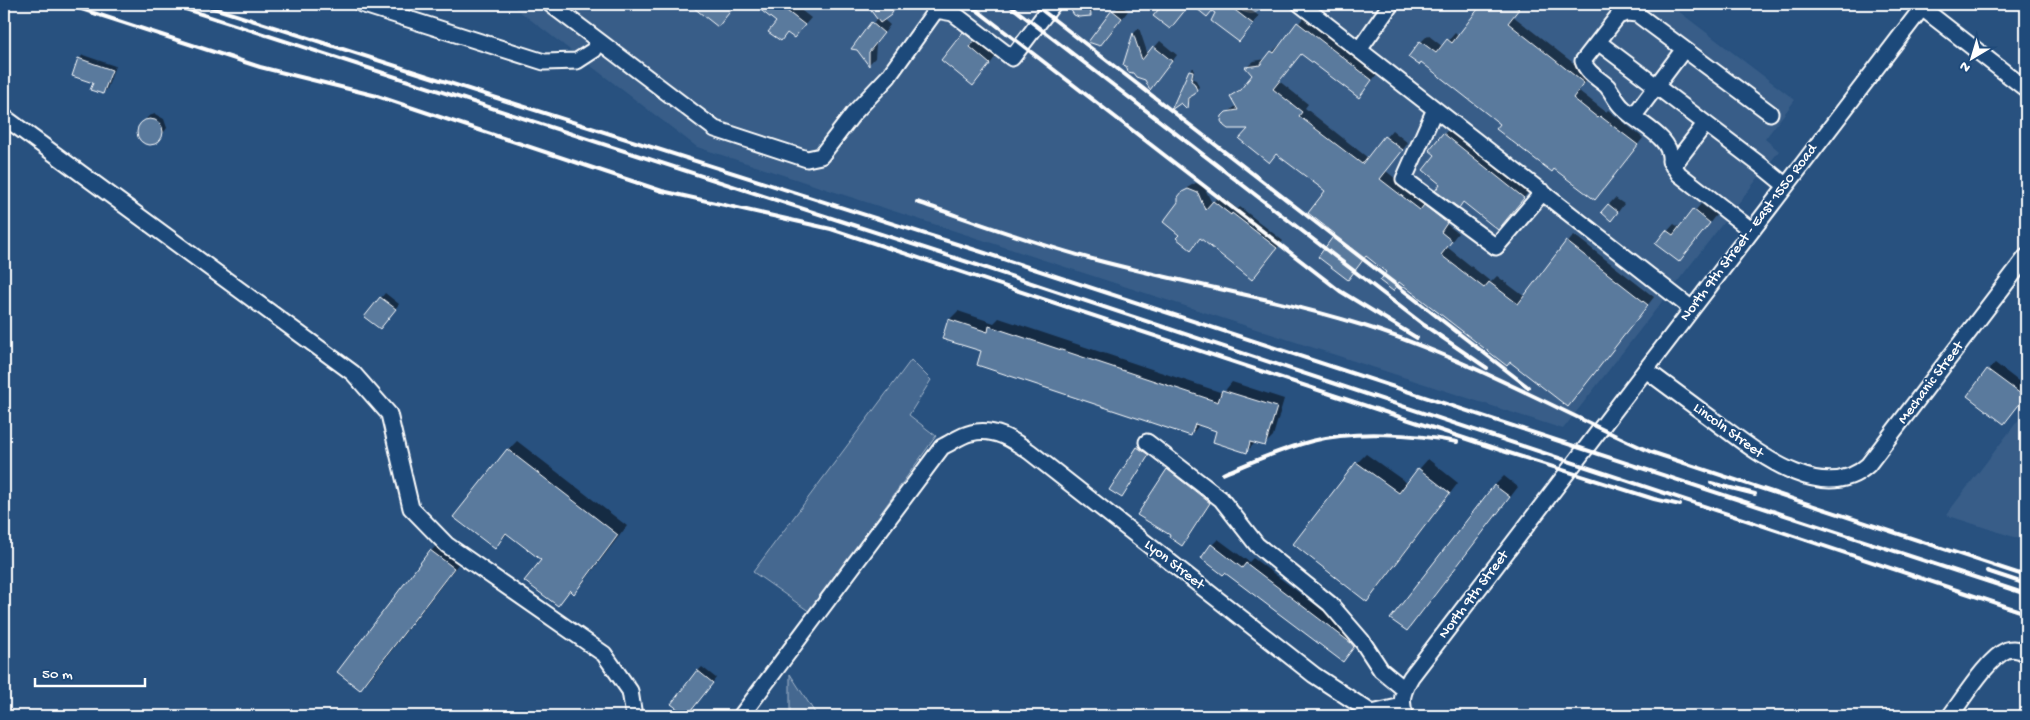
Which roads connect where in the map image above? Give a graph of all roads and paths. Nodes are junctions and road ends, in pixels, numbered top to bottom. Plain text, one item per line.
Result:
1 (361, 4) edge
2 (550, 4) edge
3 (1053, 4) edge
4 (1300, 4) edge
5 (1391, 4) edge
6 (1921, 5) edge
7 (599, 41) junction
8 (1598, 42) junction
9 (1684, 49) junction
10 (1359, 50) junction
11 (1656, 86) junction
12 (2026, 89) edge
13 (1435, 109) junction
14 (1770, 113) dead end
15 (4, 117) edge
16 (1633, 117) junction
17 (1704, 124) junction
18 (1673, 166) junction
19 (1785, 186) junction
20 (1543, 192) junction
21 (1751, 230) junction
22 (2026, 257) edge
23 (1692, 308) junction
24 (1646, 370) junction
25 (1147, 442) dead end
26 (1574, 464) joint
27 (1818, 478) joint
28 (2021, 652) edge
29 (1404, 689) junction
30 (1404, 711) edge
31 (1371, 715) edge
32 (634, 716) edge
33 (741, 716) edge
34 (1950, 716) edge

1 - 7 street
2 - 7 street
3 - 7 street
4 - 10 street
5 - 10 street
6 - 12 street
6 - 19 street, North 9th Street - East 1550 Road
8 - 9 street
8 - 11 street
8 - 16 street
9 - 11 street
9 - 14 street
10 - 13 street
11 - 16 street
11 - 17 street
13 - 20 street
13 - 20 street
15 - 32 street
16 - 18 street
17 - 18 street
17 - 19 street
18 - 21 street
19 - 21 street, North 9th Street - East 1550 Road
20 - 23 street
21 - 23 street, North 9th Street - East 1550 Road
22 - 27 street, Mechanic Street
23 - 24 street, North 9th Street - East 1550 Road
24 - 26 street, North 9th Street - East 1550 Road
24 - 27 street, Lincoln Street
25 - 29 street
26 - 29 street, North 9th Street
28 - 34 street
29 - 30 street, North 9th Street
30 - 31 street, North 9th Street
31 - 33 street, Lyon Street

